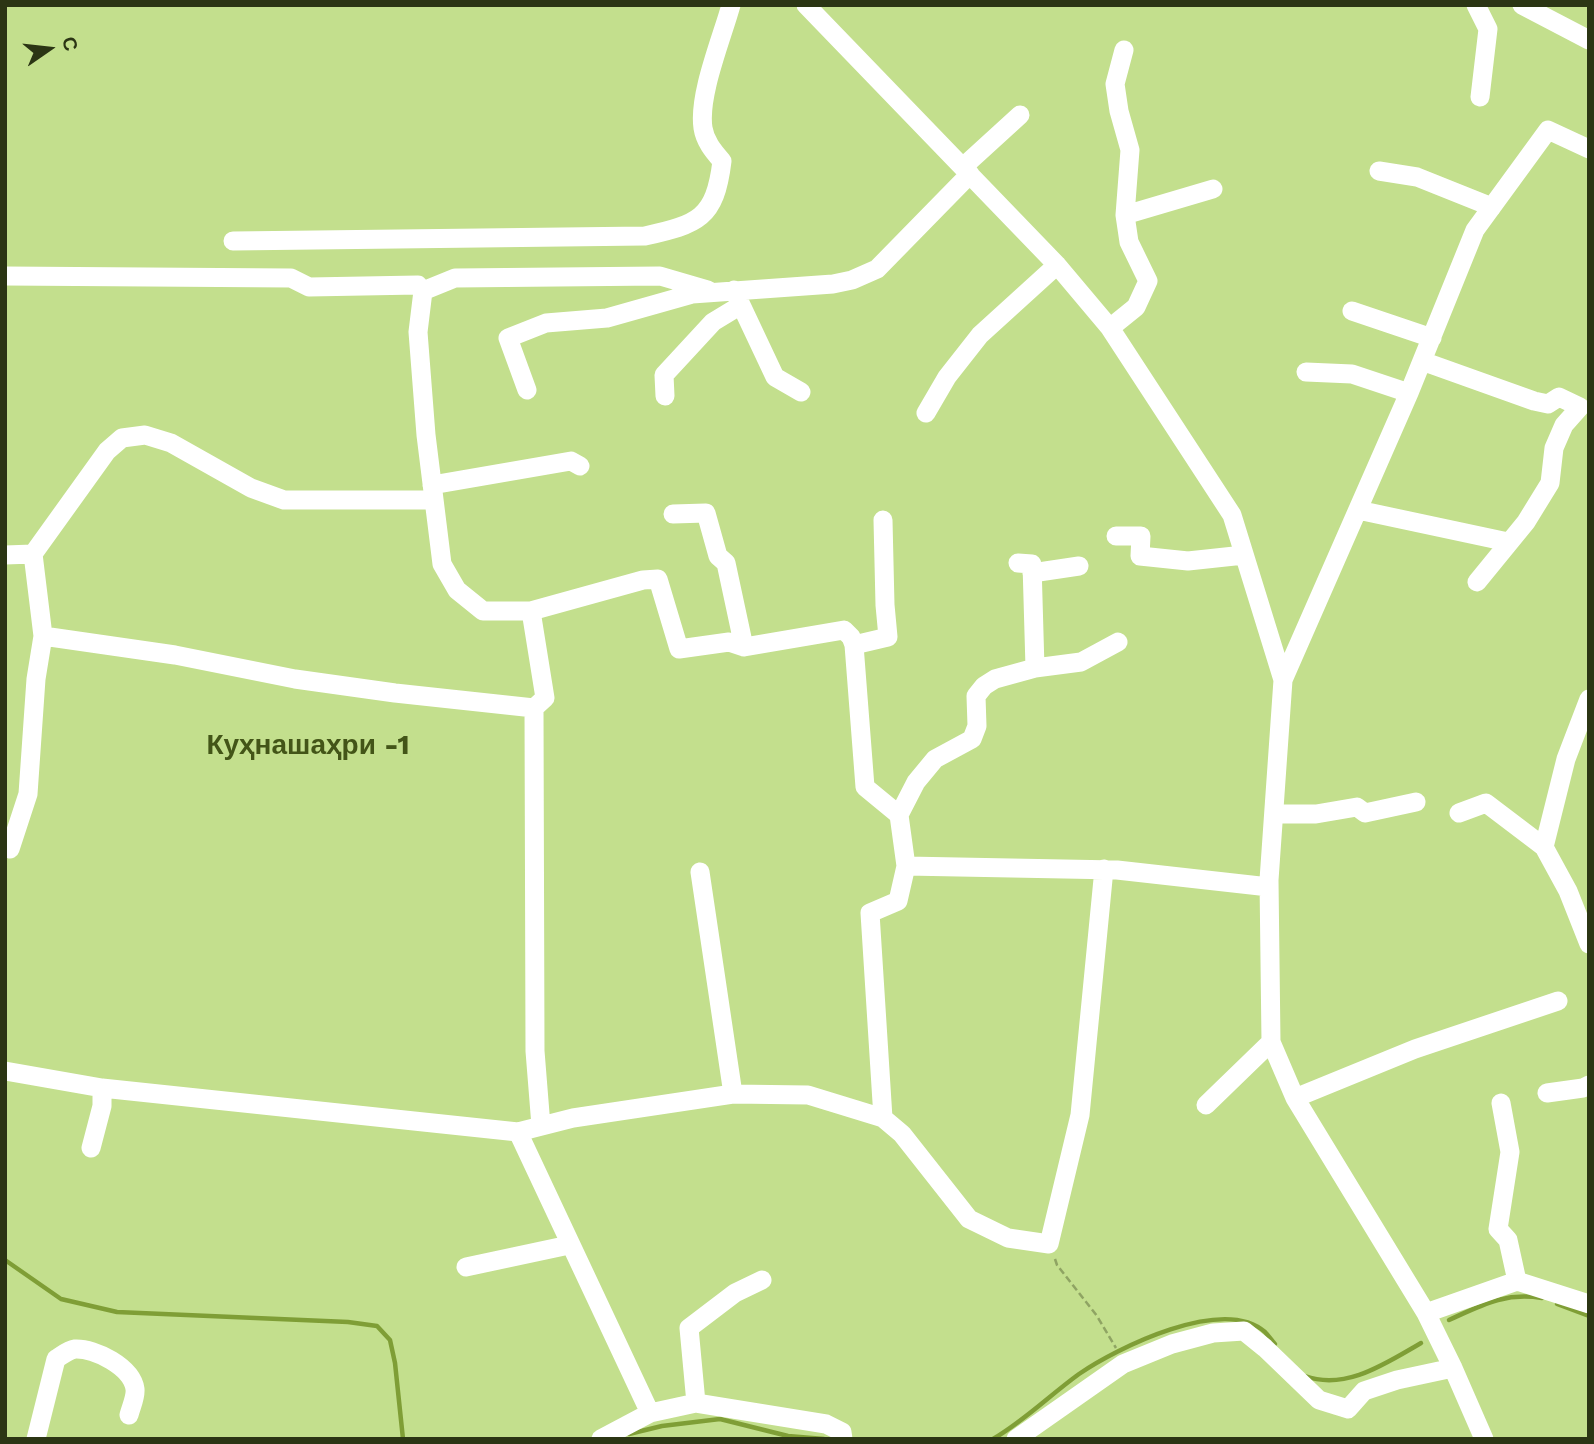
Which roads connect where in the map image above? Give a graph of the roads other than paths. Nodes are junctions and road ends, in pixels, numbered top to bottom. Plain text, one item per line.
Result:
1 (732, 5) edge
2 (806, 5) edge
3 (1476, 5) edge
4 (1522, 5) edge
5 (1589, 40) edge
6 (1124, 50) dead end
7 (1480, 97) dead end
8 (1020, 115) dead end
9 (1589, 149) edge
10 (966, 170) junction
11 (1379, 171) dead end
12 (1213, 189) dead end
13 (1492, 207) junction
14 (1125, 215) junction
15 (233, 241) dead end
16 (1057, 265) junction
17 (5, 276) edge
18 (423, 291) junction
19 (713, 292) junction
20 (738, 298) junction
21 (1352, 311) dead end
22 (1110, 328) junction
23 (1432, 338) junction
24 (1422, 361) junction
25 (1306, 372) dead end
26 (527, 390) dead end
27 (801, 392) dead end
28 (1409, 393) junction
29 (665, 396) dead end
30 (1584, 407) edge
31 (926, 413) dead end
32 (580, 466) dead end
33 (433, 493) junction
34 (1359, 510) junction
35 (673, 514) dead end
36 (883, 520) dead end
37 (1116, 536) dead end
38 (1508, 542) junction
39 (33, 554) junction
40 (5, 555) edge
41 (1244, 555) junction
42 (1079, 566) dead end
43 (1477, 582) dead end
44 (531, 611) junction
45 (43, 636) junction
46 (1118, 642) dead end
47 (853, 645) junction
48 (744, 648) junction
49 (1035, 668) junction
50 (1283, 680) junction
51 (1589, 699) edge
52 (534, 708) junction
53 (1416, 802) dead end
54 (1459, 813) dead end
55 (1274, 814) junction
56 (899, 815) junction
57 (1544, 847) junction
58 (10, 849) dead end
59 (906, 866) junction
60 (1104, 869) junction
61 (700, 872) dead end
62 (1269, 887) junction
63 (1589, 944) edge
64 (1558, 1001) dead end
65 (1272, 1042) junction
66 (5, 1070) edge
67 (1589, 1085) edge
68 (102, 1088) junction
69 (1547, 1093) dead end
70 (733, 1094) junction
71 (1295, 1098) junction
72 (1501, 1103) dead end
73 (1206, 1105) dead end
74 (883, 1118) junction
75 (541, 1126) junction
76 (518, 1132) junction
77 (92, 1148) dead end
78 (569, 1245) junction
79 (467, 1267) dead end
80 (762, 1280) dead end
81 (1517, 1281) junction
82 (1589, 1304) edge
83 (1426, 1313) junction
84 (1454, 1368) junction
85 (696, 1403) junction
86 (650, 1413) junction
87 (129, 1415) dead end
88 (842, 1435) edge
89 (36, 1439) edge
90 (601, 1439) edge
91 (1016, 1439) edge
92 (1484, 1439) edge

1 - 15 street
2 - 10 street
3 - 7 street
4 - 5 street
6 - 14 street
8 - 10 street
9 - 13 street
10 - 16 street
10 - 20 street
11 - 13 street
12 - 14 street
13 - 23 street
14 - 22 street
16 - 22 street
16 - 31 street
17 - 18 street
18 - 19 street
18 - 33 street
19 - 20 street
19 - 26 street
20 - 27 street
20 - 29 street
21 - 23 street
22 - 41 street
23 - 24 street
24 - 28 street
24 - 30 street
25 - 28 street
28 - 34 street
30 - 38 street
32 - 33 street
33 - 39 street
33 - 44 street
34 - 38 street
34 - 50 street
35 - 48 street
36 - 47 street
37 - 41 street
38 - 43 street
39 - 40 street
39 - 45 street
41 - 50 street
42 - 49 street
44 - 48 street
44 - 52 street
45 - 52 street
45 - 58 street
46 - 49 street
47 - 48 street
47 - 56 street
49 - 56 street
50 - 55 street
51 - 57 street
52 - 75 street
53 - 55 street
54 - 57 street
55 - 62 street
56 - 59 street
57 - 63 street
59 - 60 street
59 - 74 street
60 - 62 street
60 - 74 street
61 - 70 street
62 - 65 street
64 - 71 street
65 - 71 street
65 - 73 street
66 - 68 street
67 - 69 street
68 - 76 street
68 - 77 street
70 - 74 street
70 - 75 street
71 - 83 street
72 - 81 street
75 - 76 street
76 - 78 street
78 - 79 street
78 - 86 street
80 - 85 street
81 - 82 street
81 - 83 street
83 - 84 street
84 - 91 street
84 - 92 street
85 - 86 street
85 - 88 street
86 - 90 street
87 - 89 street

